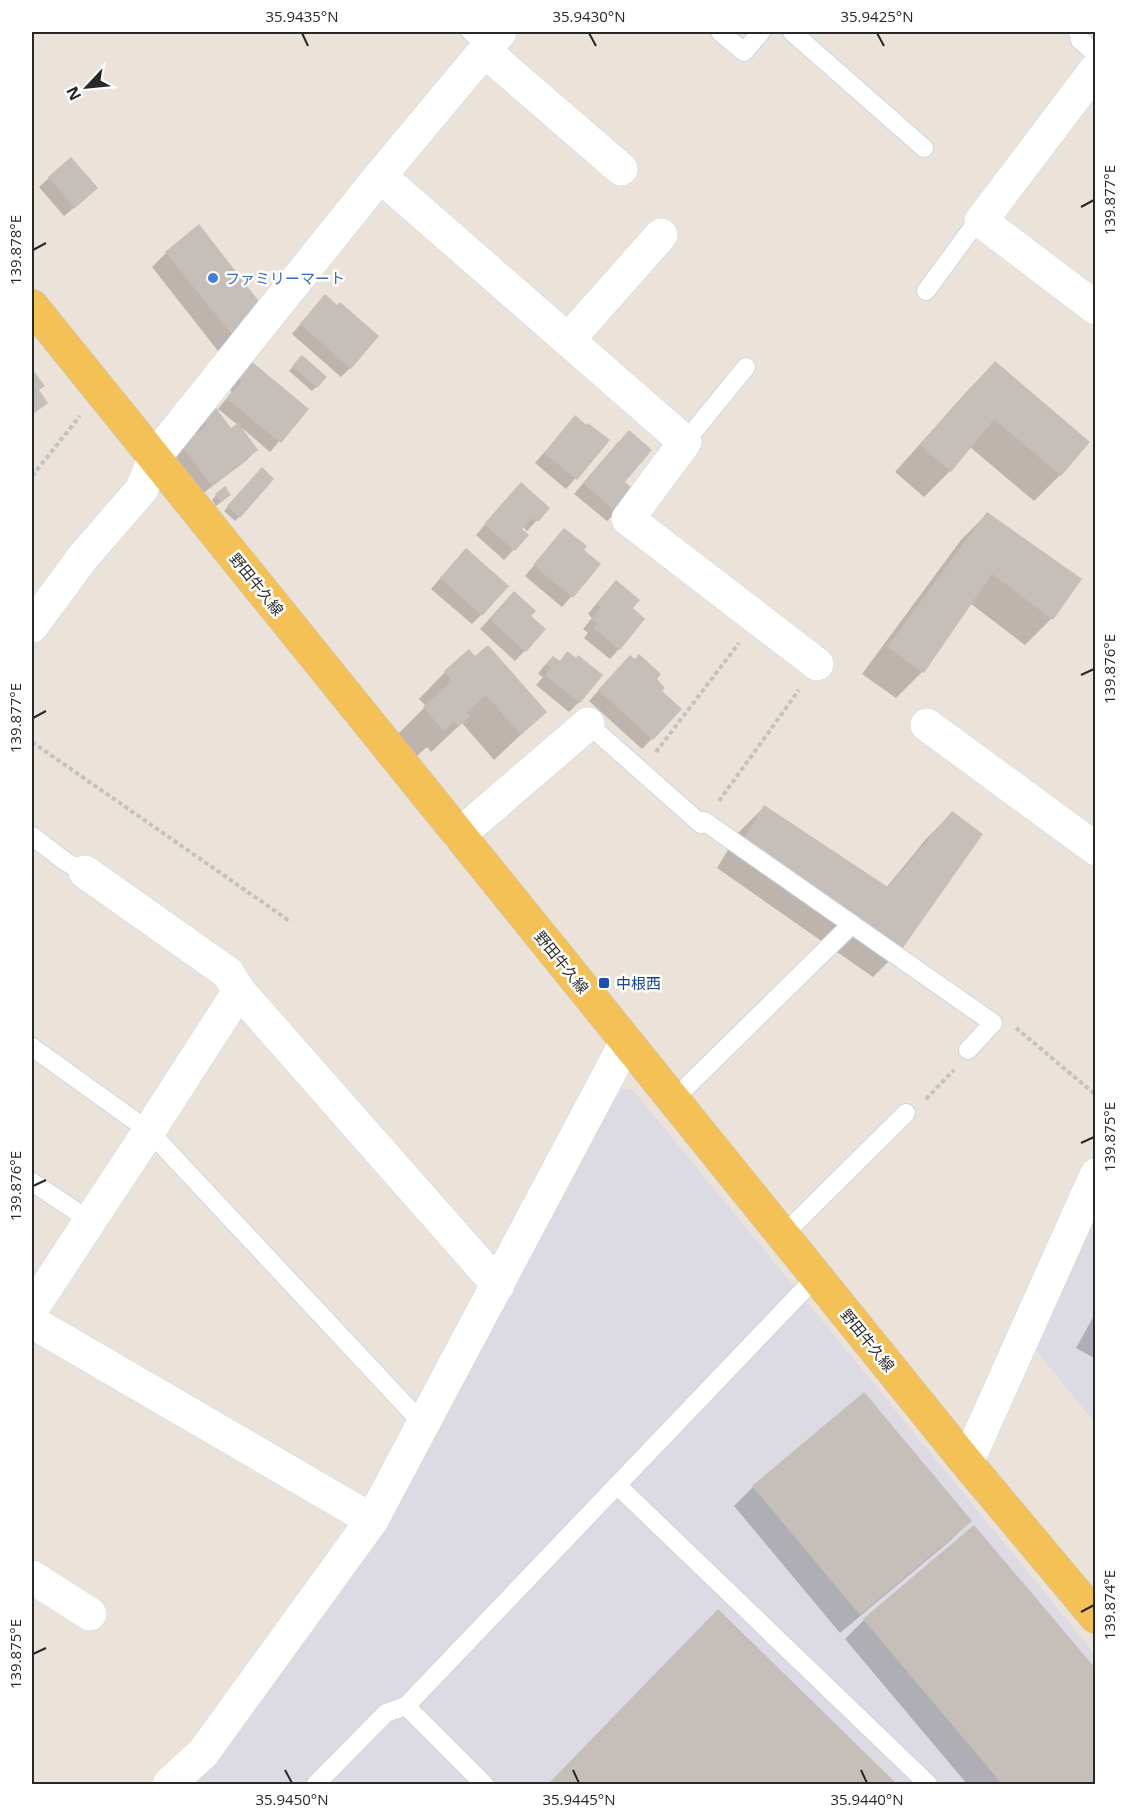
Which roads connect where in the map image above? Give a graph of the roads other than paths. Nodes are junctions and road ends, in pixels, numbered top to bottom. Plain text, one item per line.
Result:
1 (720, 32) edge
2 (761, 32) edge
3 (792, 32) edge
4 (1078, 32) edge
5 (486, 37) edge
6 (1095, 54) edge
7 (1095, 69) edge
8 (924, 148) dead end
9 (621, 170) dead end
10 (381, 176) junction
11 (981, 221) junction
12 (661, 235) dead end
13 (926, 291) dead end
14 (32, 306) edge
15 (1095, 308) edge
16 (567, 340) junction
17 (746, 367) dead end
18 (685, 442) junction
19 (154, 458) junction
20 (32, 626) edge
21 (817, 664) road end
22 (588, 724) joint
23 (927, 725) dead end
24 (459, 835) junction
25 (32, 836) edge
26 (1095, 849) edge
27 (85, 872) joint
28 (852, 924) junction
29 (239, 991) junction
30 (626, 1042) junction
31 (32, 1047) edge
32 (968, 1050) road end
33 (673, 1100) junction
34 (906, 1113) road end
35 (149, 1131) junction
36 (1095, 1174) edge
37 (32, 1182) edge
38 (89, 1220) junction
39 (783, 1235) junction
40 (816, 1277) junction
41 (498, 1285) junction
42 (32, 1308) edge
43 (32, 1322) edge
44 (423, 1424) junction
45 (967, 1463) junction
46 (617, 1485) junction
47 (372, 1520) junction
48 (32, 1577) edge
49 (90, 1614) dead end
50 (1095, 1617) edge
51 (405, 1706) junction
52 (169, 1785) edge
53 (316, 1785) edge
54 (484, 1785) edge
55 (928, 1785) edge

1 - 2 lane
3 - 8 lane
4 - 6 lane
5 - 9 street
5 - 10 street
7 - 11 street
10 - 16 street
10 - 19 street
11 - 13 lane
11 - 15 street
12 - 16 street
14 - 19 main road, 野田牛久線
16 - 18 street
17 - 18 lane
18 - 21 street
19 - 20 street
19 - 24 main road, 野田牛久線
22 - 24 street
22 - 28 lane
23 - 26 street
24 - 30 main road, 野田牛久線
25 - 27 lane
27 - 29 street
28 - 32 lane
28 - 33 lane
29 - 35 street
29 - 41 street
30 - 33 main road, 野田牛久線
30 - 41 street
31 - 35 lane
33 - 39 main road, 野田牛久線
34 - 39 lane
35 - 38 street
35 - 44 lane
36 - 45 street
37 - 38 lane
38 - 42 street
39 - 40 main road, 野田牛久線
40 - 45 main road, 野田牛久線
40 - 46 lane
41 - 44 street
43 - 47 street
44 - 47 street
45 - 50 main road, 野田牛久線
46 - 51 lane
46 - 55 lane
47 - 52 street
48 - 49 street
51 - 53 lane
51 - 54 lane

